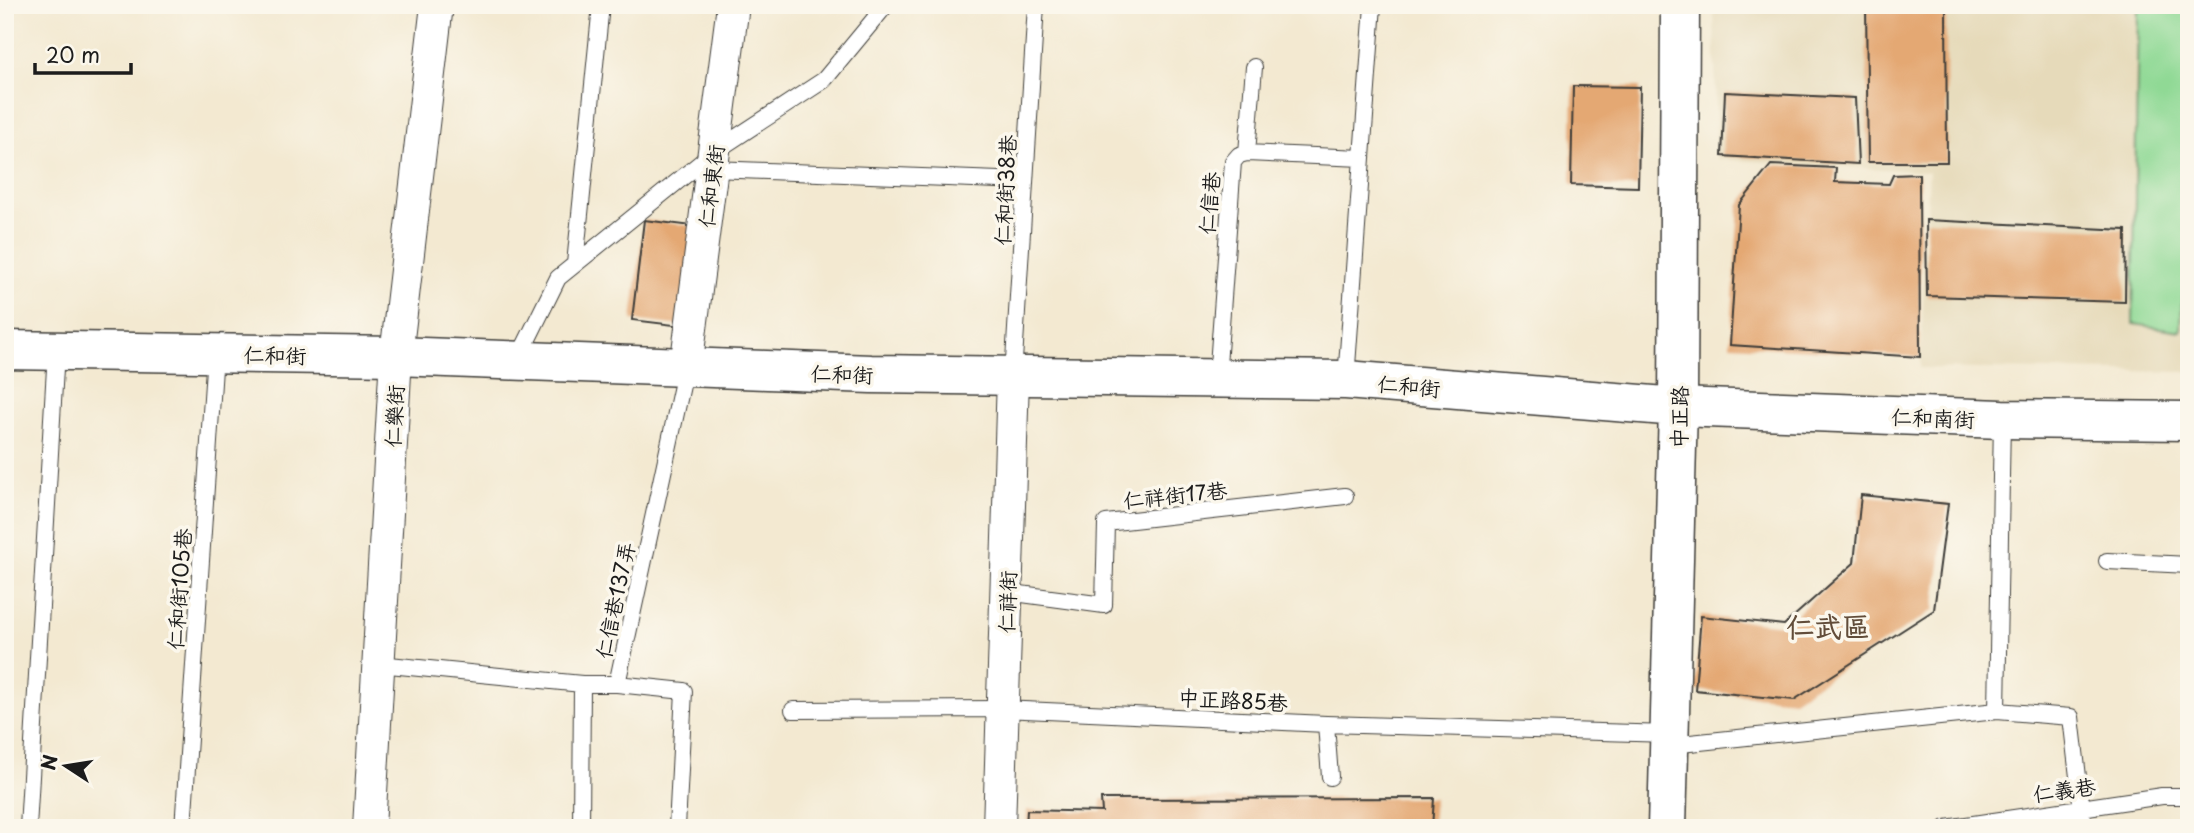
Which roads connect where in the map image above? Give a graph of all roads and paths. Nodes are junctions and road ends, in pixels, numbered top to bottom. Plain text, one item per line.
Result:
1 (437, 5) edge
2 (601, 5) edge
3 (733, 5) edge
4 (886, 5) edge
5 (1035, 5) edge
6 (1373, 5) edge
7 (1680, 5) edge
8 (1254, 66) dead end
9 (1247, 153) junction
10 (1362, 158) junction
11 (713, 160) junction
12 (1025, 181) junction
13 (575, 264) junction
14 (5, 350) edge
15 (56, 351) junction
16 (215, 353) junction
17 (396, 356) junction
18 (517, 361) junction
19 (686, 367) junction
20 (1013, 377) junction
21 (1217, 379) junction
22 (1346, 380) junction
23 (1678, 407) junction
24 (2001, 419) junction
25 (2189, 421) edge
26 (1345, 496) dead end
27 (2108, 561) dead end
28 (2189, 565) edge
29 (1006, 592) junction
30 (379, 664) junction
31 (582, 684) junction
32 (617, 684) junction
33 (1003, 709) junction
34 (793, 710) dead end
35 (1997, 710) junction
36 (1326, 724) junction
37 (1671, 739) junction
38 (1330, 777) dead end
39 (2189, 796) edge
40 (2081, 808) junction
41 (28, 828) edge
42 (183, 828) edge
43 (369, 828) edge
44 (581, 828) edge
45 (677, 828) edge
46 (999, 828) edge
47 (1667, 828) edge
48 (1946, 828) edge
49 (2084, 828) edge

1 - 17 street, 仁樂街
2 - 13 lane
3 - 11 street, 仁和東街
4 - 11 lane
5 - 12 lane, 仁和街38巷
6 - 10 lane
7 - 23 street, 中正路
8 - 9 lane
9 - 10 lane, 仁信巷
9 - 21 lane, 仁信巷
10 - 22 lane
11 - 12 lane
11 - 13 lane
11 - 19 street, 仁和東街
12 - 20 lane, 仁和街38巷
13 - 18 lane
14 - 15 street, 仁和街
15 - 16 street, 仁和街
15 - 41 lane
16 - 17 street, 仁和街
16 - 42 lane, 仁和街105巷
17 - 18 street, 仁和街
17 - 30 street, 仁樂街
18 - 19 street, 仁和街
19 - 20 street, 仁和街
19 - 32 lane, 仁信巷137弄
20 - 21 street, 仁和街
20 - 29 street, 仁祥街
21 - 22 street, 仁和街
22 - 23 street, 仁和街
23 - 24 street, 仁和南街
23 - 37 street, 中正路
24 - 25 street, 仁和南街
24 - 35 lane
26 - 29 lane, 仁祥街17巷
27 - 28 lane
29 - 33 street, 仁祥街
30 - 31 lane
30 - 43 street, 仁樂街
31 - 32 lane
31 - 44 lane
32 - 45 lane, 仁信巷137弄
33 - 34 lane, 中正路85巷
33 - 36 lane, 中正路85巷
33 - 46 street, 仁祥街
35 - 37 lane, 中正路85巷
35 - 40 lane, 中正路85巷
36 - 37 lane, 中正路85巷
36 - 38 lane
37 - 47 street, 中正路
39 - 40 lane, 仁義巷
40 - 48 lane, 仁義巷
40 - 49 lane

